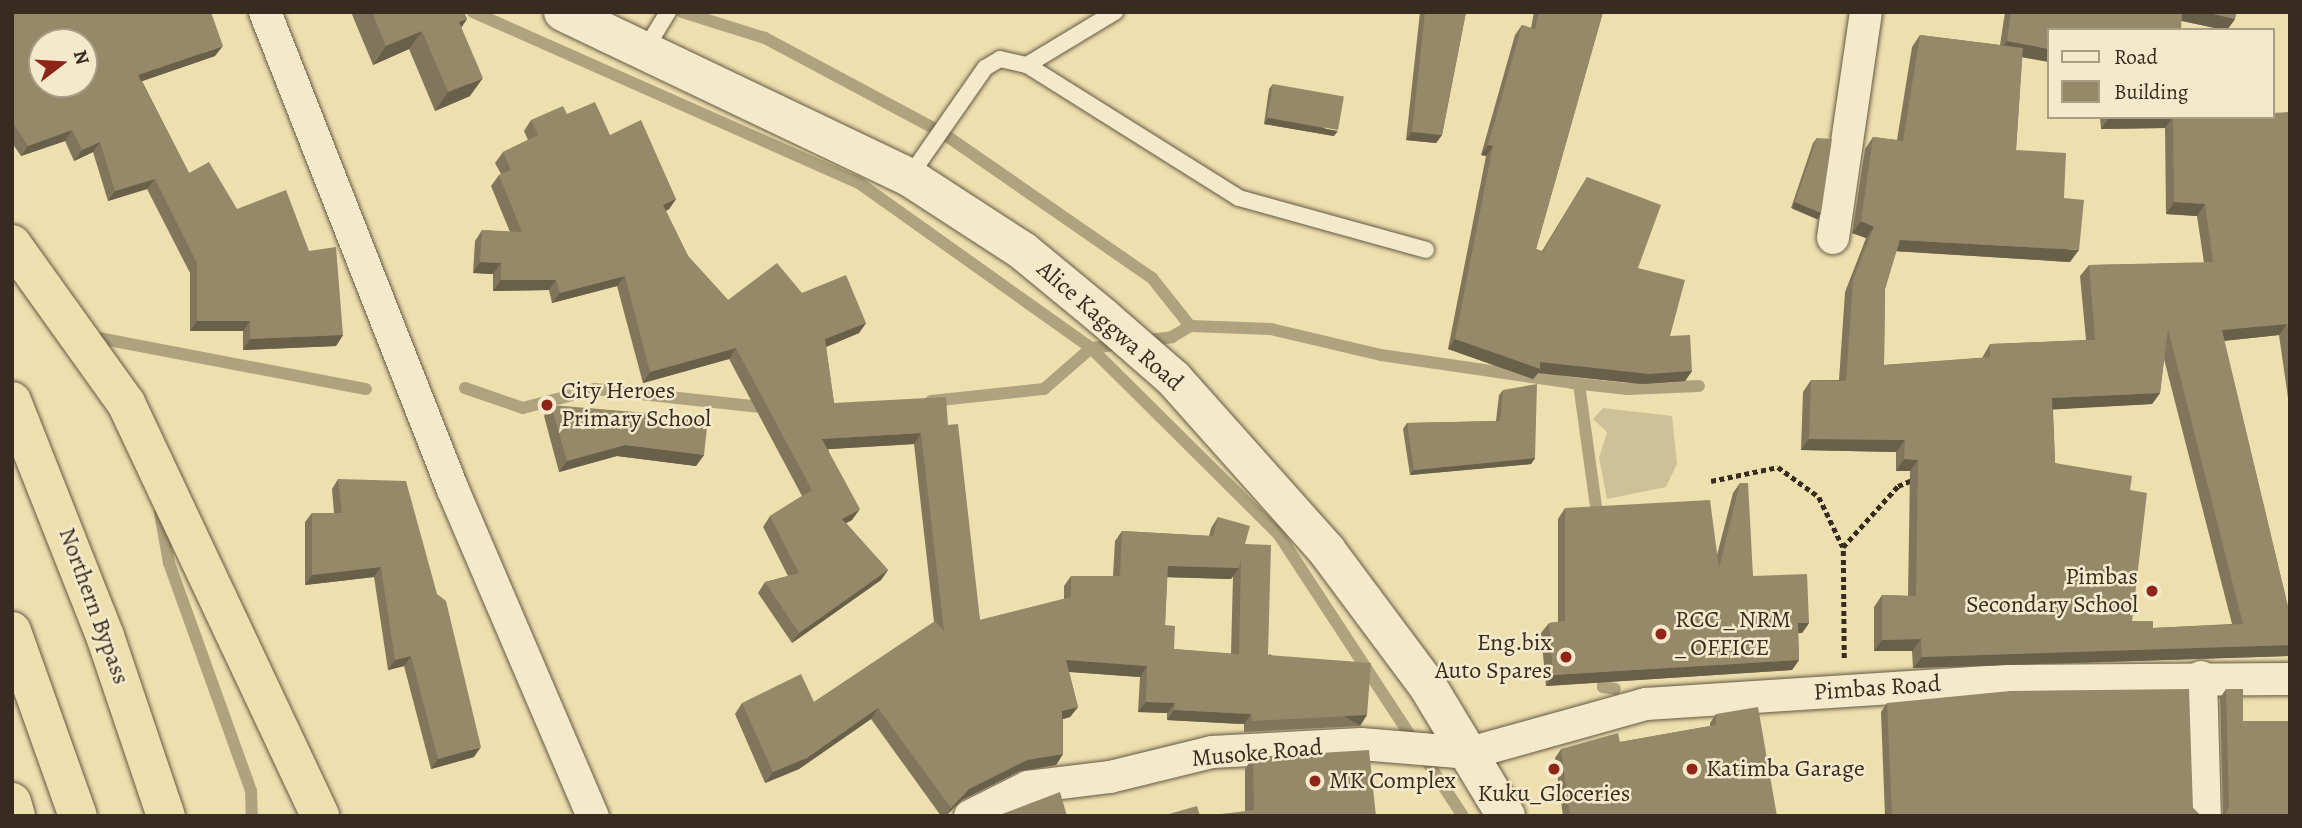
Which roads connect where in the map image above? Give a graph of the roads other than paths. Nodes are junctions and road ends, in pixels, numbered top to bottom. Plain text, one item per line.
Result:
1 (265, 12) edge
2 (564, 12) edge
3 (668, 12) edge
4 (1115, 12) edge
5 (1866, 12) edge
6 (646, 48) junction
7 (1027, 65) junction
8 (909, 177) junction
9 (1833, 238) dead end
10 (12, 244) edge
11 (1426, 250) dead end
12 (12, 401) edge
13 (12, 631) edge
14 (2201, 677) junction
15 (2290, 679) edge
16 (1470, 753) junction
17 (12, 802) edge
18 (16, 816) edge
19 (78, 816) edge
20 (166, 816) edge
21 (320, 816) edge
22 (593, 816) edge
23 (970, 816) edge
24 (1506, 816) edge
25 (2206, 816) edge

1 - 22 street
2 - 6 street, Alice Kaggwa Road
3 - 6 lane
4 - 7 lane
5 - 9 street
6 - 8 street, Alice Kaggwa Road
7 - 8 lane
7 - 11 lane
8 - 16 street, Alice Kaggwa Road
10 - 21 highway
12 - 20 highway, Northern Bypass
13 - 19 highway
14 - 15 street, Pimbas Road
14 - 16 street, Pimbas Road
14 - 25 street
16 - 23 street, Musoke Road
16 - 24 street, Alice Kaggwa Road
17 - 18 highway

